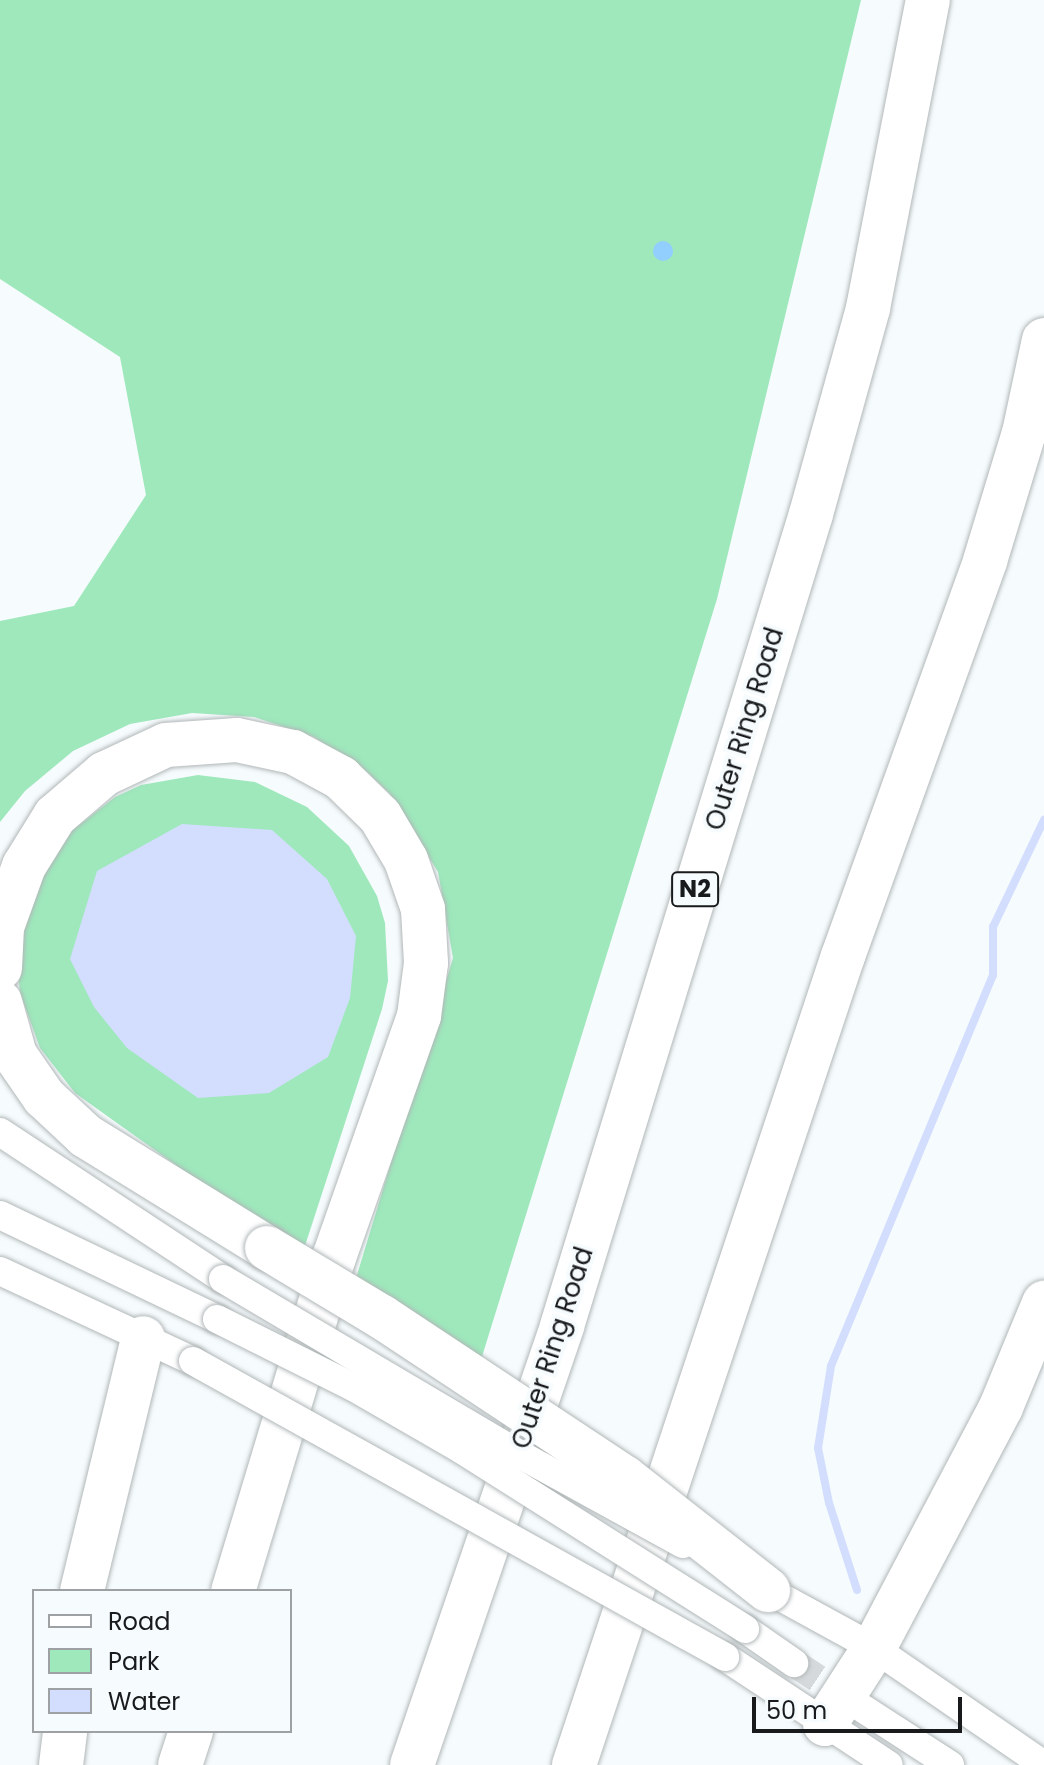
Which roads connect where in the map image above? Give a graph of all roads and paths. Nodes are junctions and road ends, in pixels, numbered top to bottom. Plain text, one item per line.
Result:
1 (928, 0) edge
2 (1044, 340) edge
3 (0, 968) edge
4 (0, 1002) edge
5 (0, 1132) edge
6 (0, 1203) edge
7 (0, 1215) edge
8 (48, 1238) junction
9 (0, 1271) edge
10 (1044, 1303) edge
11 (143, 1338) junction
12 (82, 1589) edge
13 (234, 1589) edge
14 (768, 1590) junction
15 (874, 1648) junction
16 (794, 1663) tunnel mouth
17 (843, 1716) junction
18 (65, 1733) edge
19 (190, 1733) edge
20 (61, 1765) edge
21 (180, 1765) edge
22 (412, 1765) edge
23 (574, 1765) edge
24 (889, 1765) edge
25 (950, 1765) edge
26 (1044, 1765) edge

1 - 22 highway, Outer Ring Road / N2
2 - 23 highway
3 - 13 highway
4 - 14 highway, bridge
5 - 14 street, bridge
6 - 8 street
7 - 8 street
8 - 16 street, bridge
9 - 11 street
10 - 15 highway
11 - 12 highway
11 - 17 street, bridge
14 - 15 street
15 - 17 highway
15 - 26 street
17 - 24 street
17 - 25 street
18 - 20 highway
19 - 21 highway

